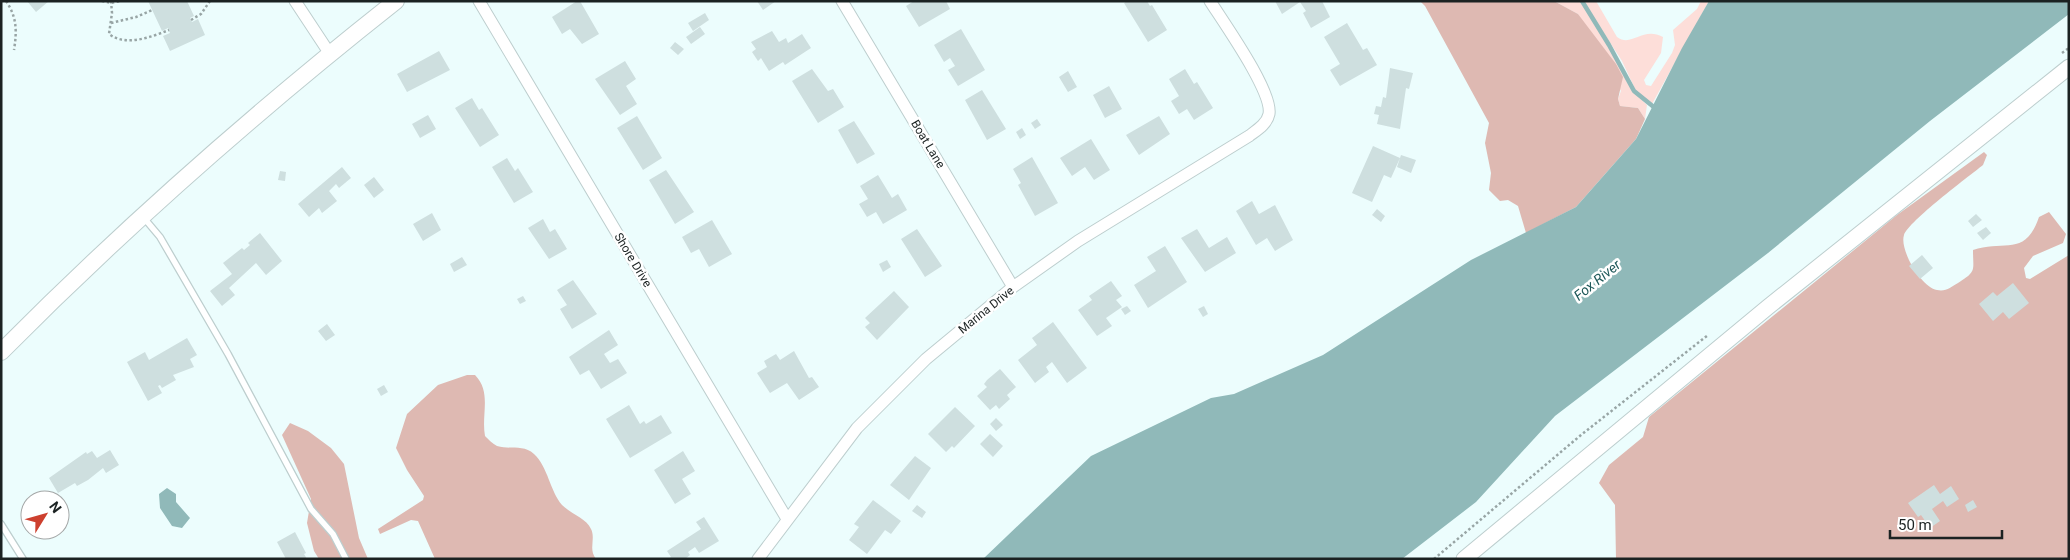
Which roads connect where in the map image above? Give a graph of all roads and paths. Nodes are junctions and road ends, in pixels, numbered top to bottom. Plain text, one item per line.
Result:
1 (6, 1) edge
2 (102, 1) edge
3 (121, 1) edge
4 (210, 1) edge
5 (294, 1) edge
6 (396, 1) edge
7 (479, 1) edge
8 (842, 1) edge
9 (1210, 1) edge
10 (111, 2) edge
11 (152, 10) dead end
12 (191, 20) dead end
13 (111, 23) junction
14 (169, 30) dead end
15 (14, 50) dead end
16 (330, 54) junction
17 (2069, 66) edge
18 (143, 216) junction
19 (1013, 288) junction
20 (1, 352) edge
21 (787, 519) junction
22 (1, 524) edge
23 (23, 559) edge
24 (346, 559) edge
25 (758, 559) edge
26 (1464, 559) edge

1 - 15 path
2 - 10 path
3 - 10 path
4 - 12 path
5 - 16 street
6 - 16 main road
7 - 21 street, Shore Drive
8 - 19 street, Boat Lane
9 - 19 street, Marina Drive
10 - 13 path
11 - 13 path
13 - 14 path
16 - 18 main road
17 - 26 street
18 - 20 main road
18 - 24 lane
19 - 21 street, Marina Drive
21 - 25 street, Marina Drive
22 - 23 lane

